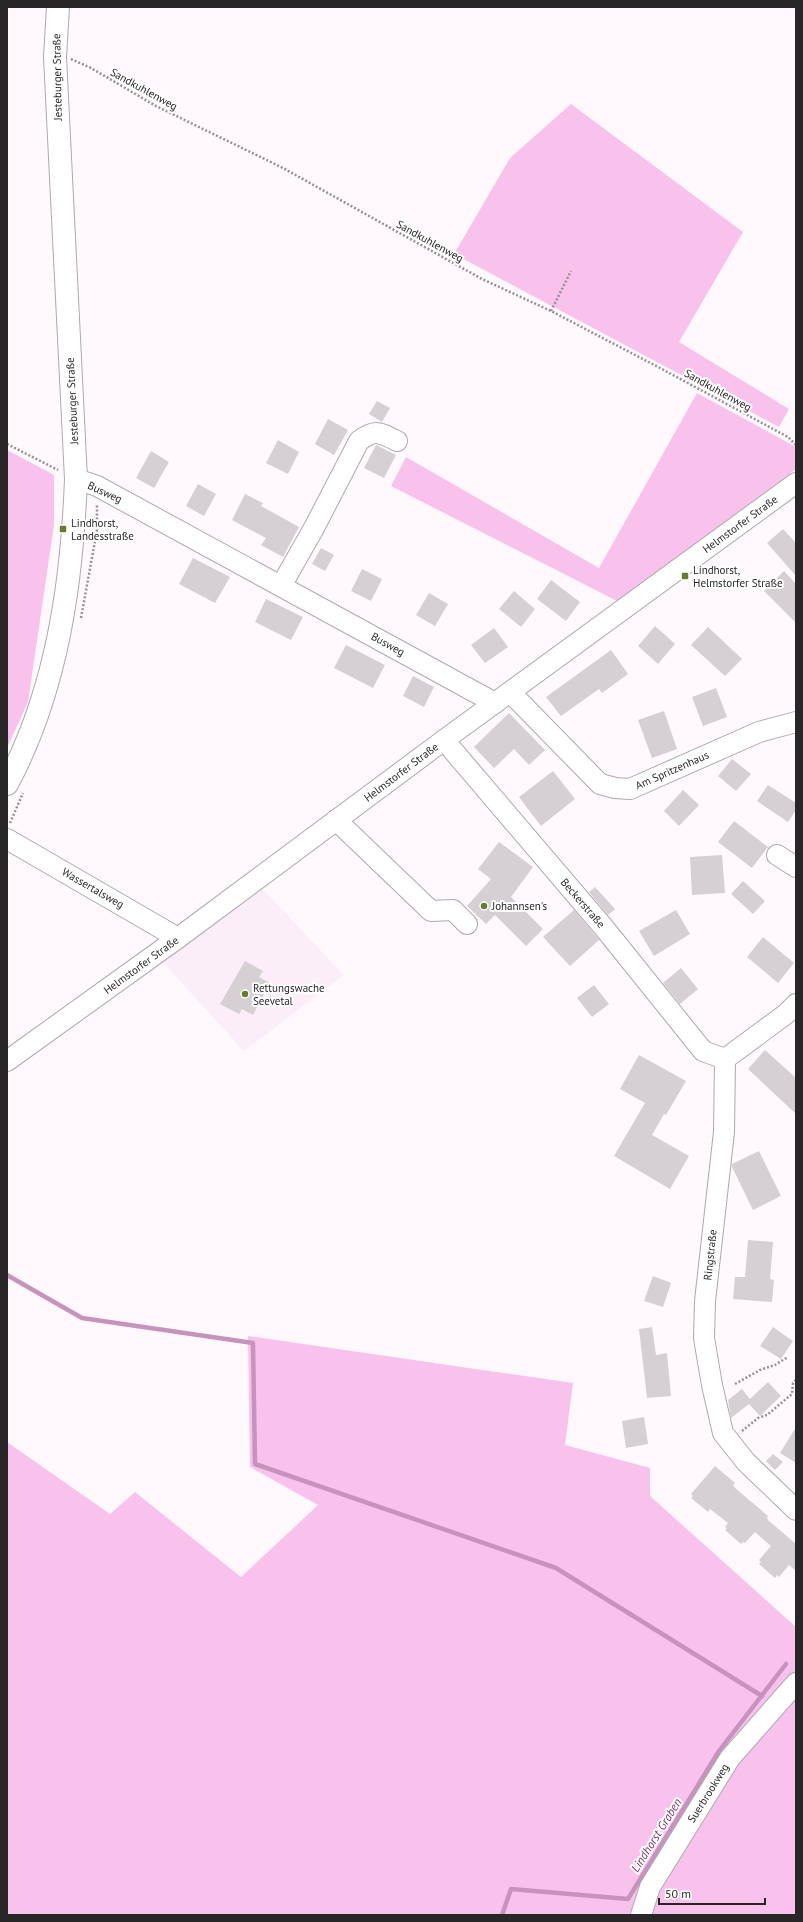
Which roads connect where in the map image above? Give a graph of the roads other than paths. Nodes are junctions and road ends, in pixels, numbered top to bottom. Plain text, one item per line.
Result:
1 (58, 7) edge
2 (397, 440) dead end
3 (76, 479) junction
4 (796, 483) edge
5 (281, 586) junction
6 (503, 697) junction
7 (796, 722) edge
8 (444, 740) junction
9 (7, 784) edge
10 (336, 820) junction
11 (7, 838) edge
12 (777, 855) dead end
13 (796, 867) edge
14 (468, 924) dead end
15 (178, 938) junction
16 (796, 1004) edge
17 (725, 1059) junction
18 (7, 1061) edge
19 (796, 1510) edge
20 (796, 1683) edge
21 (640, 1915) edge

1 - 3 main road, Jesteburger Straße
2 - 5 street
3 - 5 street, Busweg
3 - 9 main road, Jesteburger Straße
4 - 6 street, Helmstorfer Straße
5 - 6 street, Busweg
6 - 7 street, Am Spritzenhaus
6 - 8 street, Helmstorfer Straße
8 - 10 street, Helmstorfer Straße
8 - 17 street, Beckerstraße
10 - 14 street
10 - 15 street, Helmstorfer Straße
11 - 15 street, Wassertalsweg
12 - 13 street
15 - 18 street, Helmstorfer Straße
16 - 17 street
17 - 19 street, Ringstraße
20 - 21 street, Suerbrookweg

